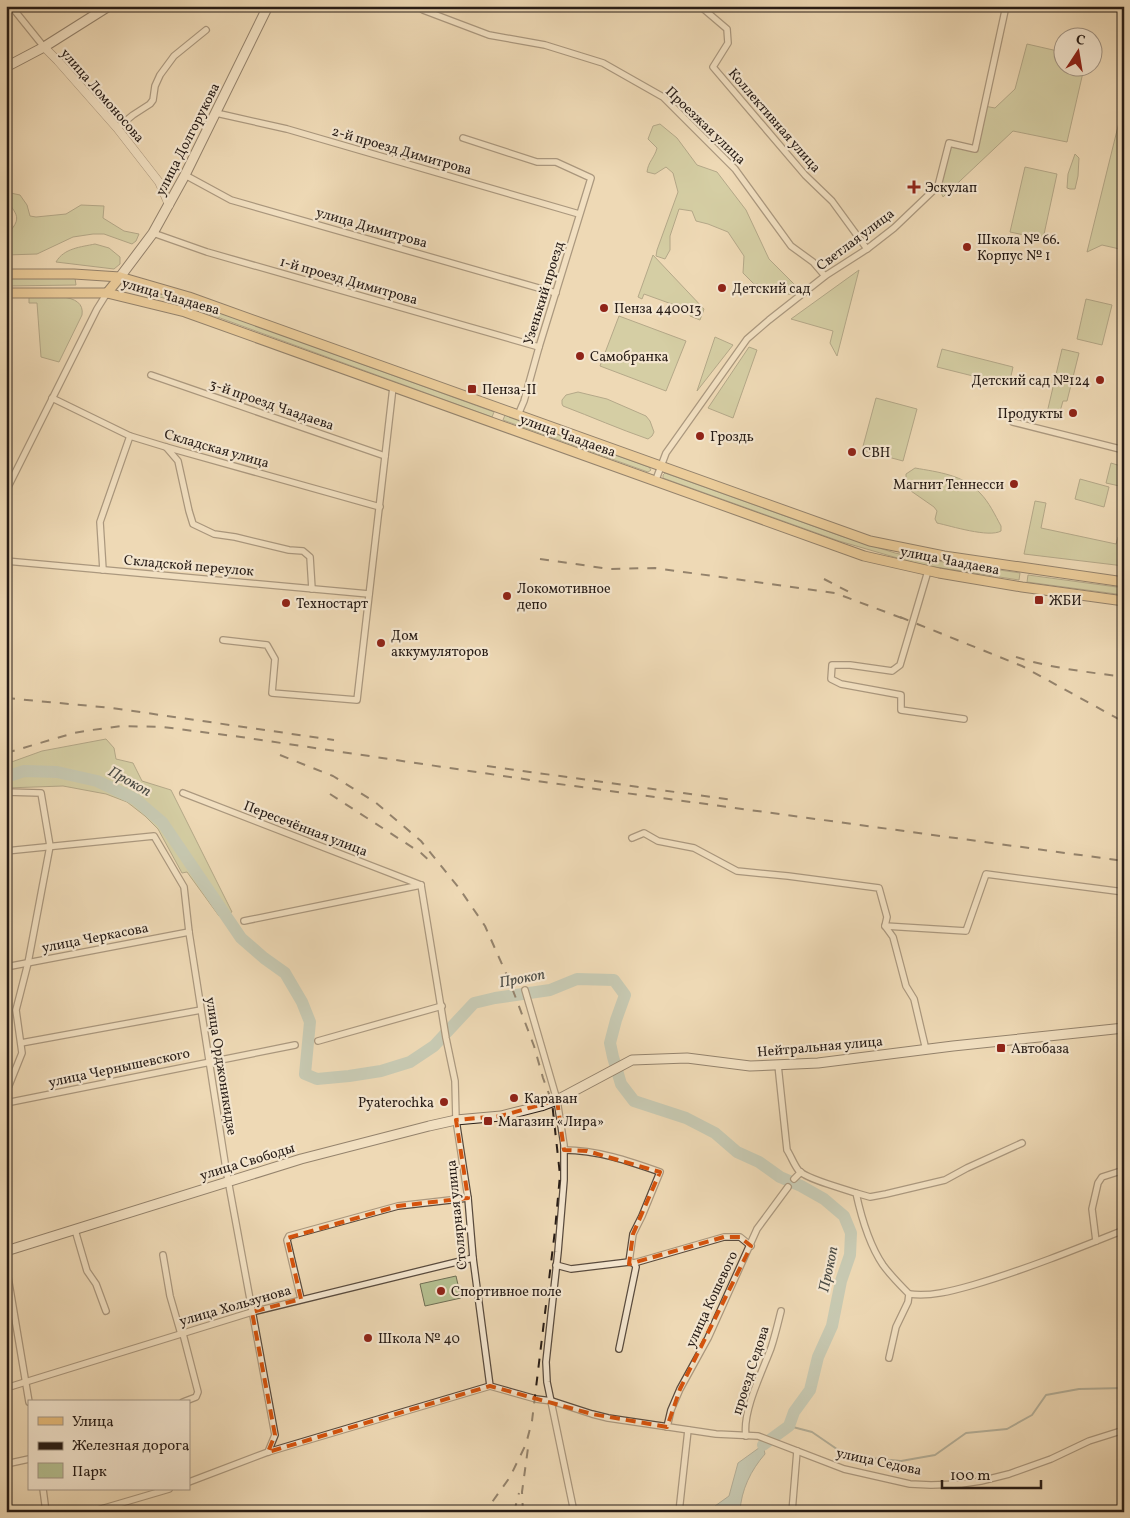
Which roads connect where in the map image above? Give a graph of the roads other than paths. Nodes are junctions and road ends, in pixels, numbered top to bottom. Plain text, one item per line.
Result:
1 (11, 6) edge
2 (268, 6) edge
3 (418, 6) edge
4 (700, 6) edge
5 (1006, 6) edge
6 (105, 7) edge
7 (206, 30) dead end
8 (44, 47) junction
9 (6, 67) edge
10 (216, 113) junction
11 (117, 128) junction
12 (463, 138) dead end
13 (186, 175) junction
14 (169, 205) junction
15 (579, 214) junction
16 (153, 233) junction
17 (867, 248) junction
18 (6, 274) edge
19 (825, 276) junction
20 (120, 277) junction
21 (6, 293) edge
22 (107, 293) junction
23 (556, 293) junction
24 (539, 347) junction
25 (151, 375) dead end
26 (393, 387) junction
27 (52, 398) junction
28 (518, 416) junction
29 (1013, 422) dead end
30 (130, 436) junction
31 (166, 447) junction
32 (1124, 450) edge
33 (385, 456) junction
34 (661, 467) junction
35 (655, 482) junction
36 (6, 491) edge
37 (380, 507) junction
38 (6, 561) edge
39 (103, 570) junction
40 (928, 571) junction
41 (1124, 582) edge
42 (312, 589) junction
43 (369, 594) junction
44 (1124, 600) edge
45 (223, 640) dead end
46 (964, 719) dead end
47 (6, 792) edge
48 (183, 793) dead end
49 (632, 838) dead end
50 (50, 846) junction
51 (6, 851) edge
52 (421, 885) junction
53 (1124, 892) edge
54 (244, 921) dead end
55 (885, 926) junction
56 (189, 932) junction
57 (28, 962) junction
58 (6, 967) edge
59 (525, 990) dead end
60 (442, 1006) junction
61 (201, 1010) junction
62 (1124, 1028) edge
63 (318, 1041) dead end
64 (21, 1043) junction
65 (295, 1045) dead end
66 (926, 1050) junction
67 (209, 1062) junction
68 (778, 1065) junction
69 (6, 1093) edge
70 (557, 1100) junction
71 (6, 1103) edge
72 (501, 1116) joint
73 (456, 1120) junction
74 (1022, 1143) dead end
75 (564, 1150) junction
76 (1124, 1170) edge
77 (801, 1172) junction
78 (794, 1179) dead end
79 (228, 1182) junction
80 (788, 1187) dead end
81 (856, 1193) junction
82 (468, 1198) junction
83 (75, 1230) junction
84 (1124, 1230) edge
85 (1096, 1241) junction
86 (751, 1246) junction
87 (6, 1251) edge
88 (163, 1255) dead end
89 (473, 1258) junction
90 (632, 1262) junction
91 (6, 1265) edge
92 (556, 1265) junction
93 (909, 1294) junction
94 (301, 1299) junction
95 (106, 1311) dead end
96 (781, 1311) dead end
97 (252, 1312) junction
98 (182, 1334) junction
99 (619, 1349) dead end
100 (889, 1358) dead end
101 (26, 1381) junction
102 (490, 1386) junction
103 (6, 1388) edge
104 (29, 1400) edge
105 (190, 1400) edge
106 (552, 1401) junction
107 (667, 1427) junction
108 (688, 1430) junction
109 (1123, 1430) edge
110 (746, 1436) junction
111 (797, 1451) junction
112 (268, 1452) junction
113 (28, 1459) edge
114 (6, 1464) edge
115 (190, 1482) edge
116 (43, 1490) edge
117 (166, 1490) edge
118 (46, 1512) edge
119 (91, 1512) edge
120 (574, 1512) edge
121 (679, 1512) edge
122 (792, 1512) edge

1 - 8 street, улица Ломоносова
2 - 10 main road, улица Долгорукова
3 - 19 street, Проезжая улица
4 - 17 street, Коллективная улица
5 - 17 street, Светлая улица
6 - 8 main road
7 - 11 street
8 - 9 main road
8 - 11 street, улица Ломоносова
10 - 13 main road, улица Долгорукова
10 - 15 street, 2-й проезд Димитрова
11 - 14 street, улица Ломоносова
12 - 15 street, Узенький проезд
13 - 14 main road, улица Долгорукова
13 - 23 street, улица Димитрова
14 - 16 main road, улица Долгорукова
15 - 23 street, Узенький проезд
16 - 20 main road, улица Долгорукова
16 - 24 street, 1-й проезд Димитрова
17 - 19 street, Светлая улица
18 - 20 main road, улица Чаадаева
19 - 34 street, Светлая улица
20 - 22 main road
20 - 28 main road, улица Чаадаева
21 - 22 main road, улица Чаадаева
22 - 26 main road, улица Чаадаева
22 - 27 street
23 - 24 street, Узенький проезд
24 - 28 street, Узенький проезд
25 - 33 street, 3-й проезд Чаадаева
26 - 33 street
26 - 35 main road, улица Чаадаева
27 - 30 street, Складская улица
27 - 36 street
28 - 34 main road, улица Чаадаева
29 - 32 street
30 - 31 street, Складская улица
30 - 39 street
31 - 37 street, Складская улица
31 - 42 street
33 - 37 street
34 - 35 street, Светлая улица
34 - 41 main road, улица Чаадаева
35 - 40 main road, улица Чаадаева
37 - 43 street
38 - 39 street, Складской переулок
39 - 42 street, Складской переулок
40 - 44 main road, улица Чаадаева
40 - 46 street
42 - 43 street, Складской переулок
43 - 45 street
47 - 50 street
48 - 52 street, Пересечённая улица
49 - 55 street
50 - 51 street
50 - 56 street, улица Орджоникидзе
50 - 57 street
52 - 54 street
52 - 60 street
53 - 55 street
55 - 66 street
56 - 57 street, улица Черкасова
56 - 61 street, улица Орджоникидзе
57 - 58 street, улица Черкасова
57 - 64 street
59 - 70 street
60 - 63 street
60 - 73 street, Столярная улица
61 - 64 street
61 - 67 street, улица Орджоникидзе
62 - 66 main road, Нейтральная улица
64 - 69 street
65 - 67 street, улица Чернышевского
66 - 68 main road, Нейтральная улица
67 - 71 street, улица Чернышевского
67 - 79 street, улица Орджоникидзе
68 - 70 main road, Нейтральная улица
68 - 77 street
70 - 72 main road, Нейтральная улица
70 - 75 street
72 - 73 main road, улица Свободы
73 - 79 main road, улица Свободы
73 - 82 street, Столярная улица
74 - 81 street
75 - 90 street
75 - 92 street
76 - 85 street
77 - 78 street
77 - 81 street
79 - 83 main road, улица Свободы
79 - 97 street, улица Орджоникидзе
80 - 86 street, улица Кошевого
81 - 93 street
82 - 89 street, Столярная улица
82 - 94 street
83 - 87 main road, улица Свободы
83 - 95 street
84 - 85 street
85 - 93 street
86 - 90 street
86 - 107 street, улица Кошевого
88 - 98 street
89 - 94 street, улица Хользунова
89 - 102 street, Столярная улица
90 - 92 street
90 - 99 street
91 - 101 street
92 - 106 street
93 - 100 street
94 - 97 street, улица Хользунова
96 - 110 street, проезд Седова
97 - 98 street, улица Хользунова
97 - 112 street, улица Орджоникидзе
98 - 101 street, улица Хользунова
98 - 105 street
101 - 103 street, улица Хользунова
101 - 104 street
102 - 106 street
102 - 112 street
106 - 107 street
106 - 120 street
107 - 108 street
108 - 110 street
108 - 121 street
109 - 111 street, улица Седова
110 - 111 street, улица Седова
111 - 122 street
112 - 115 street
113 - 114 street
116 - 118 street
117 - 119 street

